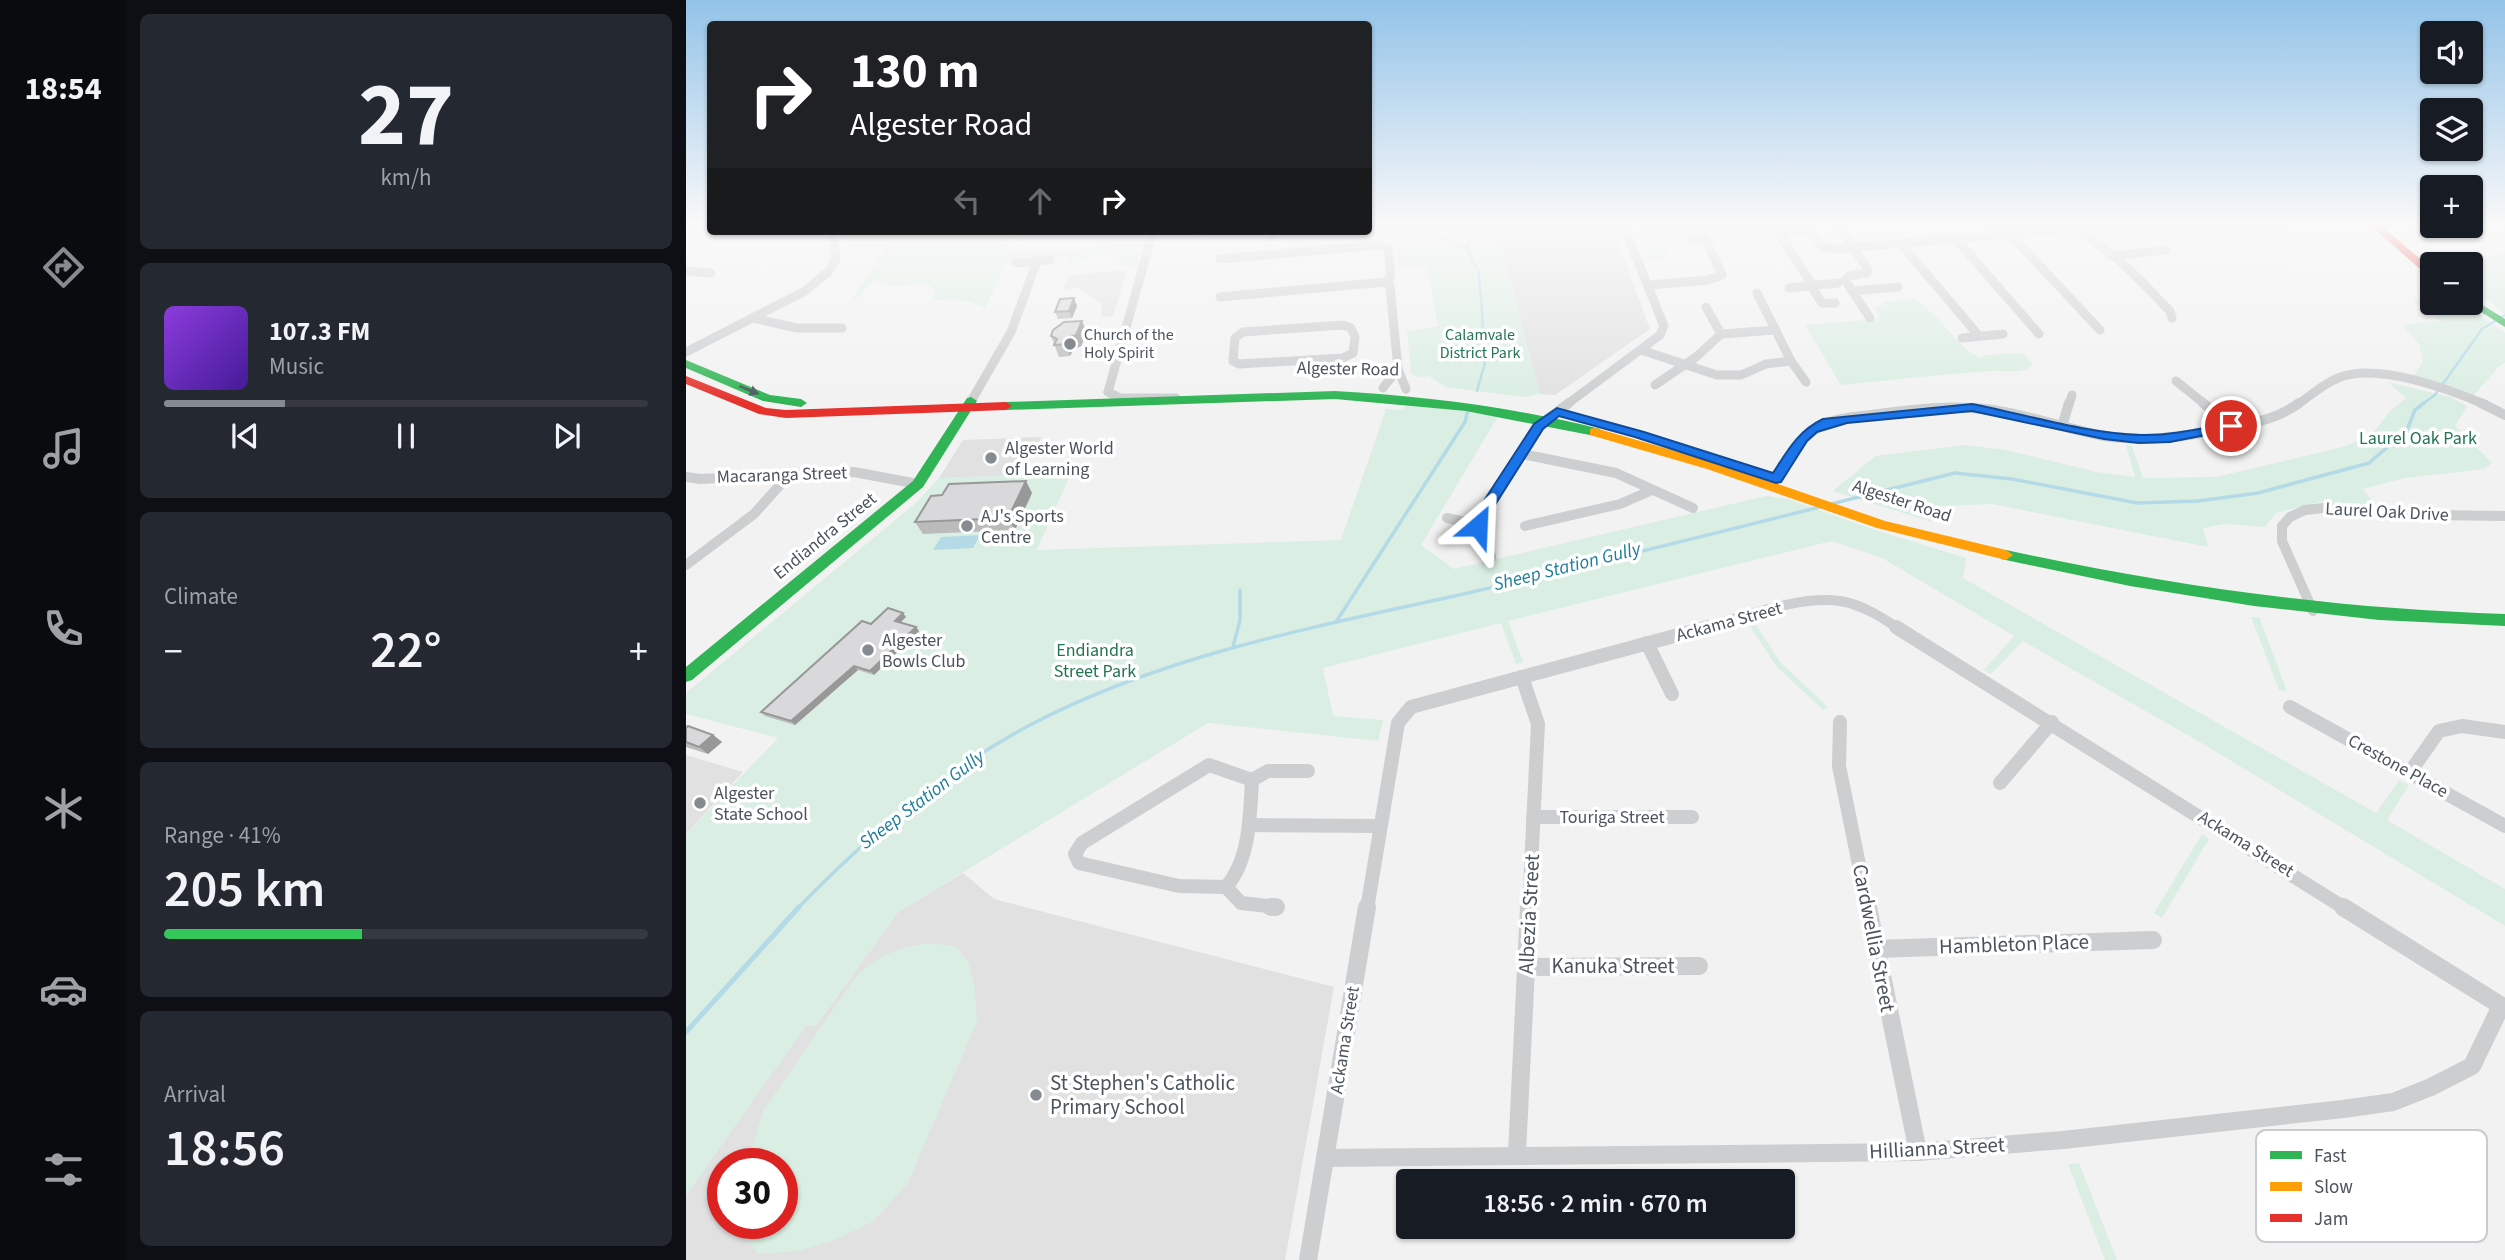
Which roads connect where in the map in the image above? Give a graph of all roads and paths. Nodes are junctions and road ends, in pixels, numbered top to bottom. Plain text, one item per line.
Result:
1 (1648, 285) edge
2 (811, 286) edge
3 (1031, 286) edge
4 (1138, 286) edge
5 (1343, 286) edge
6 (1390, 286) edge
7 (1812, 286) joint
8 (1850, 286) edge
9 (1898, 286) dead end
10 (1934, 286) edge
11 (1997, 286) edge
12 (2059, 286) edge
13 (2143, 286) edge
14 (1788, 288) dead end
15 (1852, 291) junction
16 (1757, 293) dead end
17 (1220, 297) dead end
18 (1835, 303) dead end
19 (1706, 307) dead end
20 (2483, 308) edge
21 (753, 318) junction
22 (1870, 318) dead end
23 (2172, 318) dead end
24 (2505, 324) edge
25 (842, 328) dead end
26 (1776, 330) junction
27 (2100, 330) dead end
28 (1354, 332) joint
29 (1721, 334) junction
30 (2003, 334) dead end
31 (2039, 334) dead end
32 (1979, 336) junction
33 (1962, 338) dead end
34 (1641, 350) junction
35 (686, 352) edge
36 (1791, 361) junction
37 (686, 364) edge
38 (1683, 366) junction
39 (1398, 369) junction
40 (686, 380) edge
41 (2176, 381) dead end
42 (1806, 382) dead end
43 (1656, 385) dead end
44 (1383, 388) junction
45 (1406, 389) junction
46 (1108, 392) junction
47 (2072, 395) dead end
48 (1206, 400) junction
49 (970, 402) junction
50 (1076, 404) junction
51 (1552, 415) junction
52 (2505, 415) edge
53 (2062, 426) junction
54 (2231, 426) junction
55 (1522, 454) junction
56 (789, 475) junction
57 (686, 477) edge
58 (1774, 482) junction
59 (918, 484) junction
60 (1650, 491) junction
61 (1693, 508) dead end
62 (2505, 516) edge
63 (1447, 518) dead end
64 (1478, 526) junction
65 (1525, 526) dead end
66 (1491, 557) dead end
67 (686, 565) edge
68 (2313, 611) junction
69 (2505, 620) edge
70 (1647, 643) junction
71 (686, 676) edge
72 (1522, 677) junction
73 (1672, 694) dead end
74 (2290, 707) dead end
75 (1840, 722) dead end
76 (2052, 722) junction
77 (2505, 732) edge
78 (1308, 771) dead end
79 (2410, 772) junction
80 (1252, 780) junction
81 (2000, 783) dead end
82 (1533, 817) junction
83 (1692, 817) dead end
84 (1250, 825) junction
85 (1380, 826) junction
86 (2505, 826) edge
87 (1226, 887) junction
88 (1276, 907) dead end
89 (2153, 940) dead end
90 (1876, 949) junction
91 (1699, 966) dead end
92 (1527, 967) junction
93 (2503, 1007) edge
94 (1918, 1152) junction
95 (1517, 1154) junction
96 (1325, 1158) junction
97 (1308, 1260) edge

1 - 34 street
2 - 21 street
3 - 49 street
4 - 46 street
5 - 17 street
6 - 39 street
7 - 14 street
7 - 18 street
8 - 15 street
9 - 15 street
10 - 32 street
11 - 31 street
12 - 27 street
13 - 23 street
15 - 22 street
16 - 26 street
19 - 29 street
20 - 24 main road
21 - 25 street
21 - 35 street
26 - 29 street
26 - 36 street
28 - 28 street
29 - 38 street
30 - 32 street
32 - 33 street
34 - 38 street
34 - 51 street
36 - 38 street
36 - 42 street
37 -> 49 main road, Algester Road
38 - 43 street
39 - 44 street
39 - 45 street
40 - 49 main road, Algester Road
41 - 54 street
44 - 45 main road, Algester Road
44 - 46 main road, Algester Road
45 - 51 main road, Algester Road
46 - 48 street
46 - 49 main road, Algester Road
46 - 50 street
47 - 53 street
48 - 50 main road, Algester Road
48 - 51 main road, Algester Road
49 - 50 main road, Algester Road
49 - 59 main road, Endiandra Street
51 - 55 street
51 - 58 main road, Algester Road
52 - 54 street
53 - 54 street
53 - 58 street
55 - 60 street
55 - 64 street
56 - 57 street, Macaranga Street
56 - 59 street, Macaranga Street
56 - 67 street
58 - 68 main road, Algester Road
59 - 71 main road, Endiandra Street
60 - 61 street
60 - 65 street
62 - 68 street, Laurel Oak Drive
63 - 64 street
64 - 66 street
68 - 69 main road, Algester Road
70 - 72 street, Ackama Street
70 - 73 street
70 - 76 street, Ackama Street
72 - 82 street, Albezia Street
72 - 85 street, Ackama Street
74 - 79 street, Crestone Place
75 - 90 street, Cardwellia Street
76 - 81 street
76 - 93 street, Ackama Street
77 - 79 street
78 - 80 street
79 - 86 street, Crestone Place
80 - 84 street
80 - 87 street
82 - 83 street, Touriga Street
82 - 92 street, Albezia Street
84 - 85 street
84 - 87 street
85 - 96 street, Ackama Street
87 - 88 street
89 - 90 street, Hambleton Place
90 - 94 street, Cardwellia Street
91 - 92 street, Kanuka Street
92 - 95 street, Albezia Street
93 - 94 street, Hillianna Street
94 - 95 street, Hillianna Street
95 - 96 street, Hillianna Street
96 - 97 street, Ackama Street

